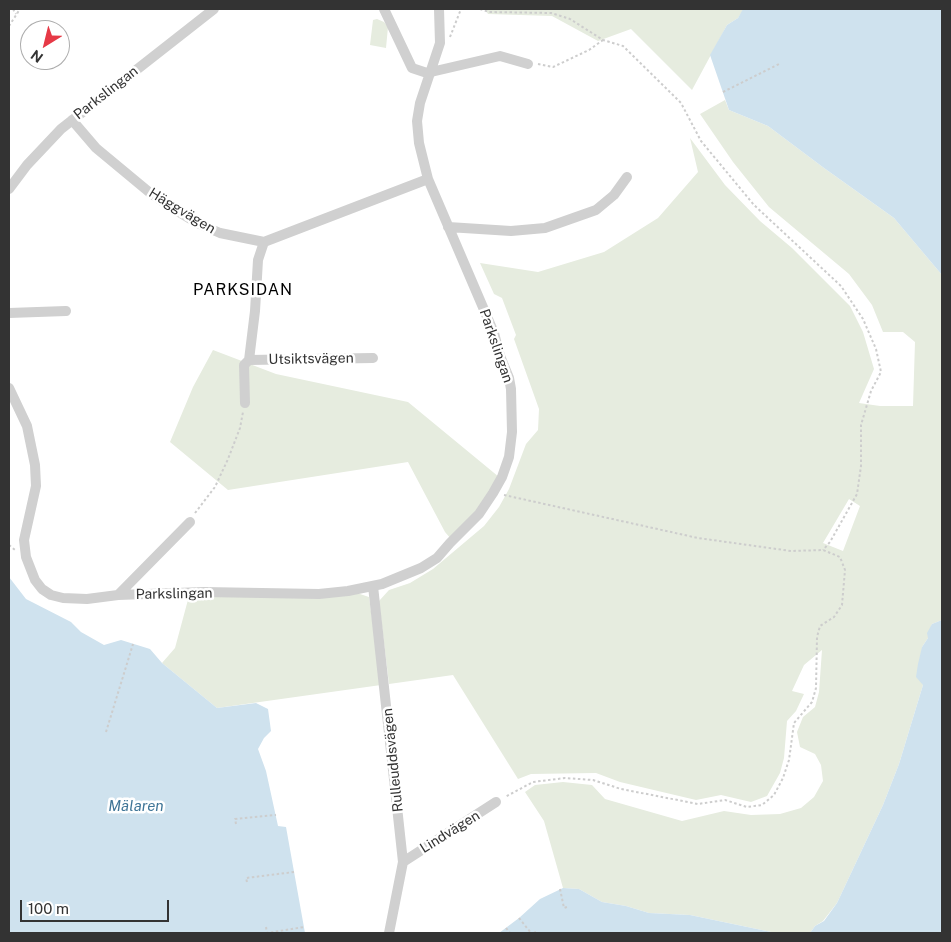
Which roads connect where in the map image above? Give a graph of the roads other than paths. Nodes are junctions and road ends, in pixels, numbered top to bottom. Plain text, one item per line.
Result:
1 (214, 9) edge
2 (384, 9) edge
3 (439, 9) edge
4 (528, 64) road end
5 (430, 73) junction
6 (72, 120) junction
7 (627, 177) dead end
8 (428, 179) junction
9 (9, 189) edge
10 (448, 227) junction
11 (264, 242) junction
12 (66, 311) dead end
13 (9, 312) edge
14 (373, 358) dead end
15 (249, 360) junction
16 (9, 388) edge
17 (245, 403) road end
18 (190, 522) road end
19 (373, 586) junction
20 (118, 595) junction
21 (496, 802) road end
22 (403, 862) junction
23 (389, 933) edge

1 - 6 street, Parkslingan
2 - 5 street
3 - 5 street, Parkslingan
4 - 5 street
5 - 8 street, Parkslingan
6 - 9 street, Parkslingan
6 - 11 street, Häggvägen
7 - 10 street
8 - 10 street, Parkslingan
8 - 11 street
10 - 19 street, Parkslingan
11 - 15 street, Utsiktsvägen
12 - 13 street
14 - 15 street, Utsiktsvägen
15 - 17 street, Utsiktsvägen
16 - 20 street, Parkslingan
18 - 20 street, Parkslingan
19 - 20 street, Parkslingan
19 - 22 street, Rulleuddsvägen
21 - 22 street, Lindvägen
22 - 23 street, Rulleuddsvägen

